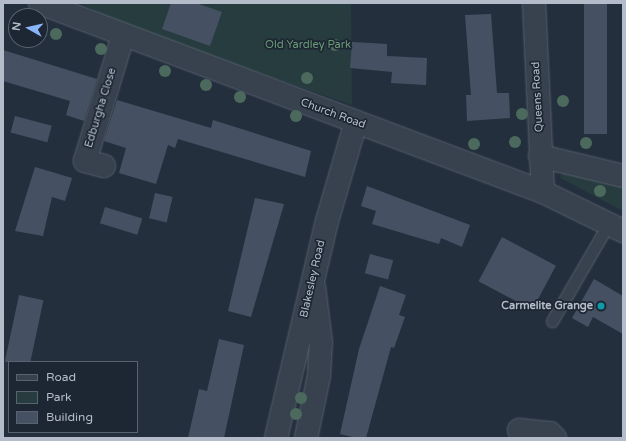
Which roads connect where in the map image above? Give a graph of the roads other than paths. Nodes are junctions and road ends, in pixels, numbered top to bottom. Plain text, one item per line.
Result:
1 (40, 3) edge
2 (534, 3) edge
3 (123, 36) junction
4 (356, 122) junction
5 (540, 156) junction
6 (104, 166) dead end
7 (623, 176) edge
8 (543, 192) junction
9 (616, 227) edge
10 (313, 278) junction
11 (552, 321) dead end
12 (520, 430) dead end
13 (276, 438) edge
14 (306, 438) edge
15 (555, 438) edge

1 - 3 street, Church Road
2 - 5 street, Queens Road
3 - 4 street, Church Road
3 - 6 street, Edburgha Close
4 - 8 street, Church Road
4 - 10 street, Blakesley Road
5 - 7 street
5 - 8 street, Queens Road
8 - 9 street, Church Road
9 - 11 lane
10 - 13 street, Blakesley Road
10 - 14 street
12 - 15 street

